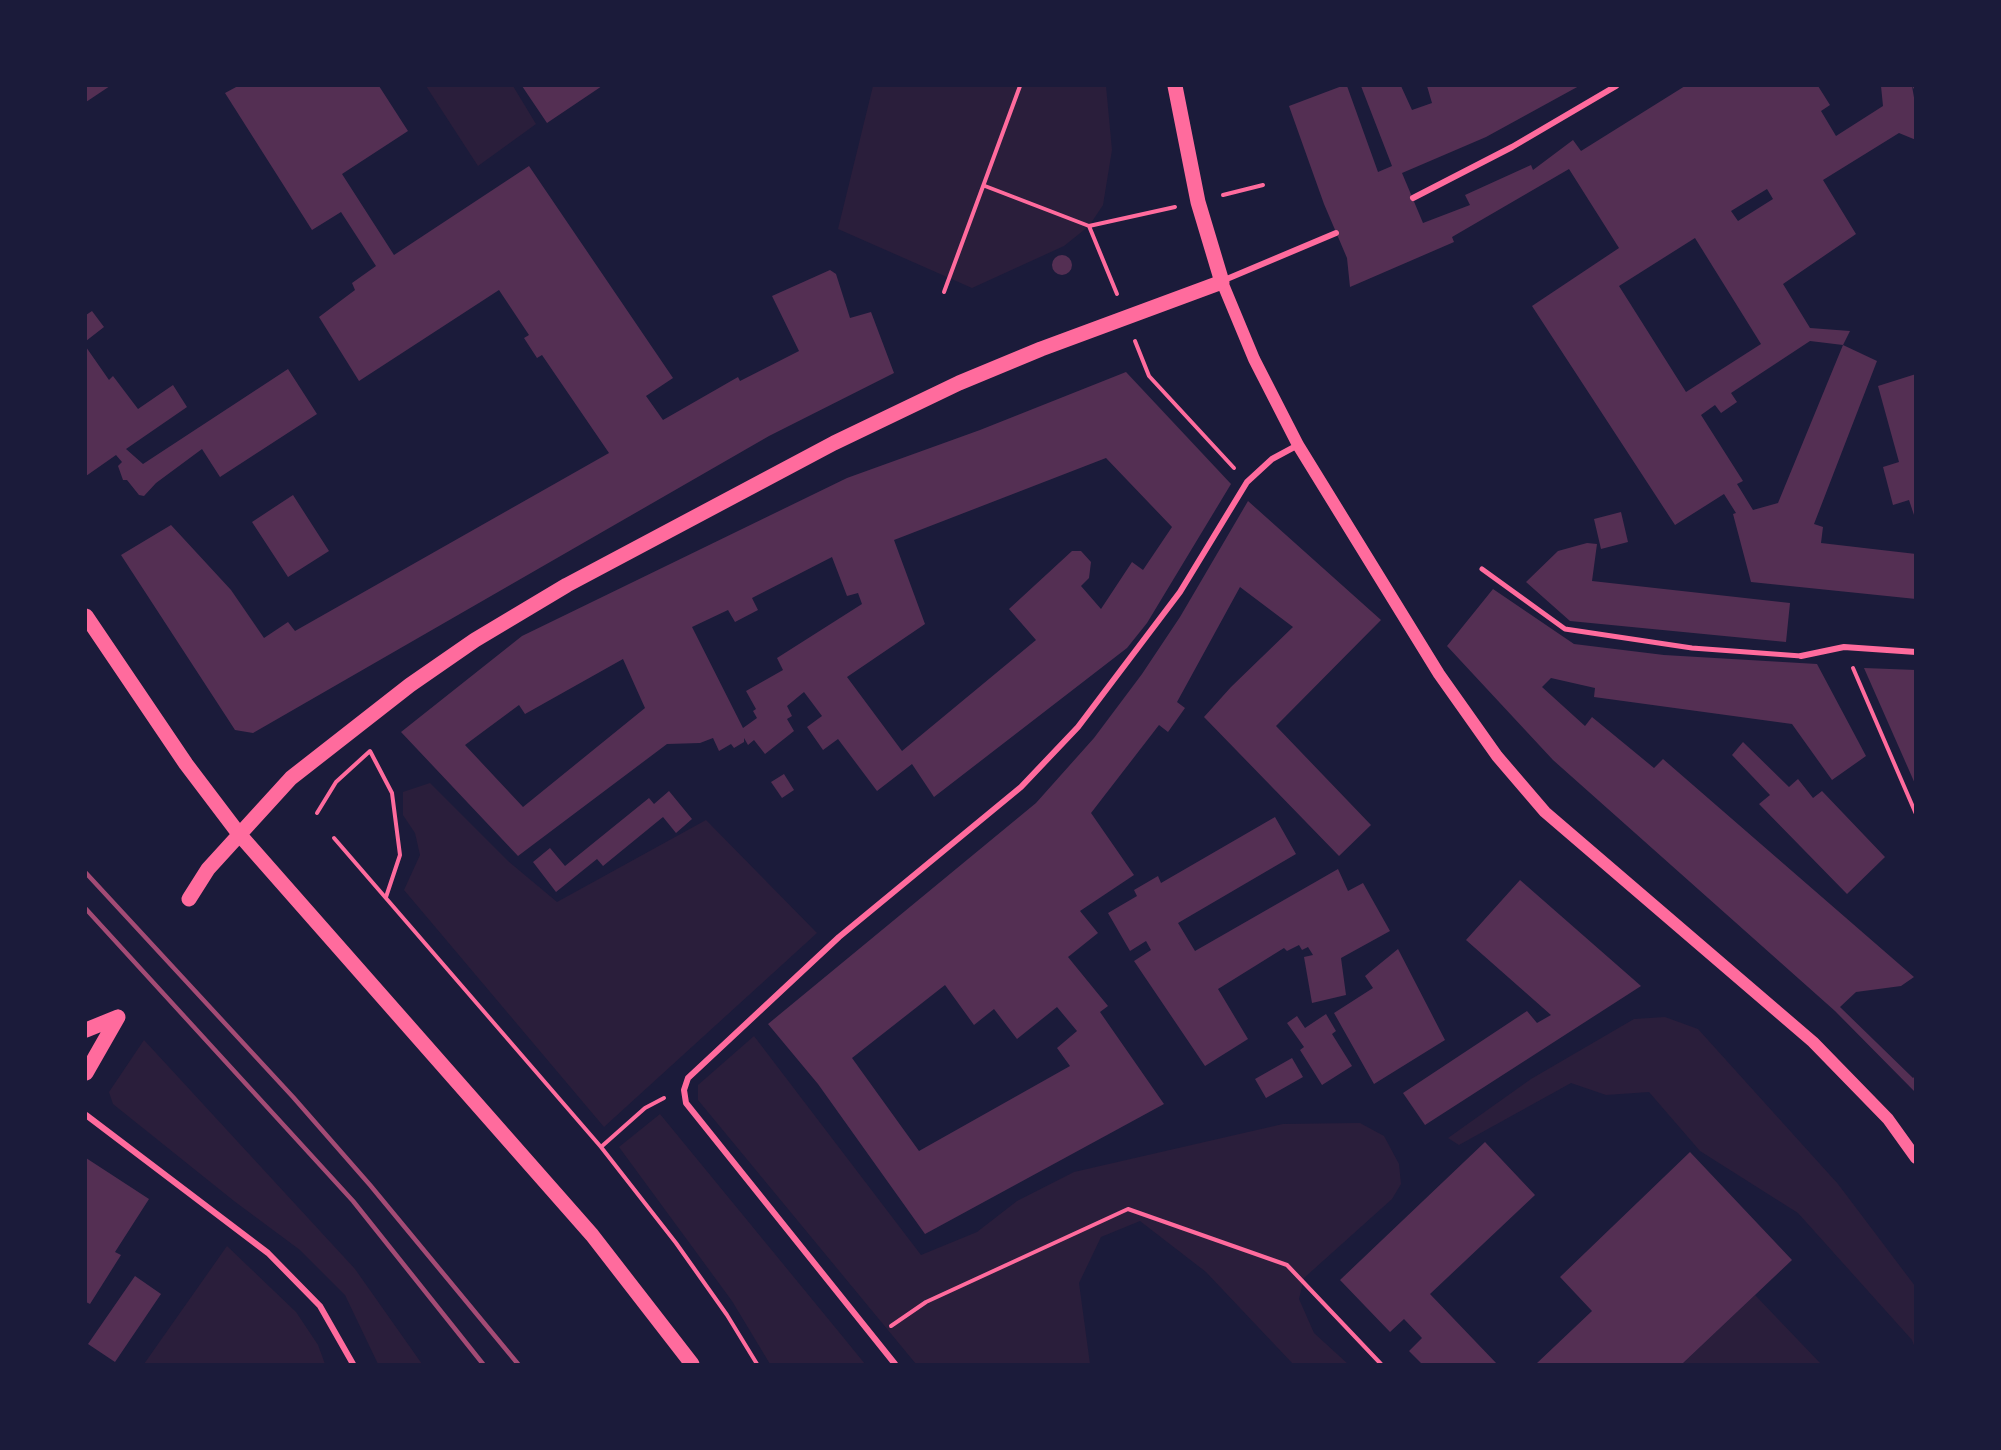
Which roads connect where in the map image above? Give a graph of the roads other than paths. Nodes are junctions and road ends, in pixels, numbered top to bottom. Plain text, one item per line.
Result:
1 (1174, 86) edge
2 (1616, 86) edge
3 (1413, 198) dead end
4 (1336, 233) dead end
5 (1222, 282) junction
6 (1298, 445) junction
7 (1482, 568) dead end
8 (86, 616) edge
9 (1916, 652) edge
10 (1801, 656) joint
11 (239, 834) junction
12 (189, 899) dead end
13 (86, 1030) edge
14 (86, 1072) edge
15 (86, 1115) edge
16 (1916, 1158) edge
17 (353, 1365) edge
18 (692, 1365) edge
19 (895, 1365) edge

1 - 5 main road
2 - 3 street
4 - 5 street
5 - 6 main road
5 - 11 main road
6 - 16 main road
6 - 19 street
7 - 10 street
8 - 11 main road
9 - 10 street
11 - 12 main road
11 - 18 main road
13 - 14 main road
15 - 17 street

